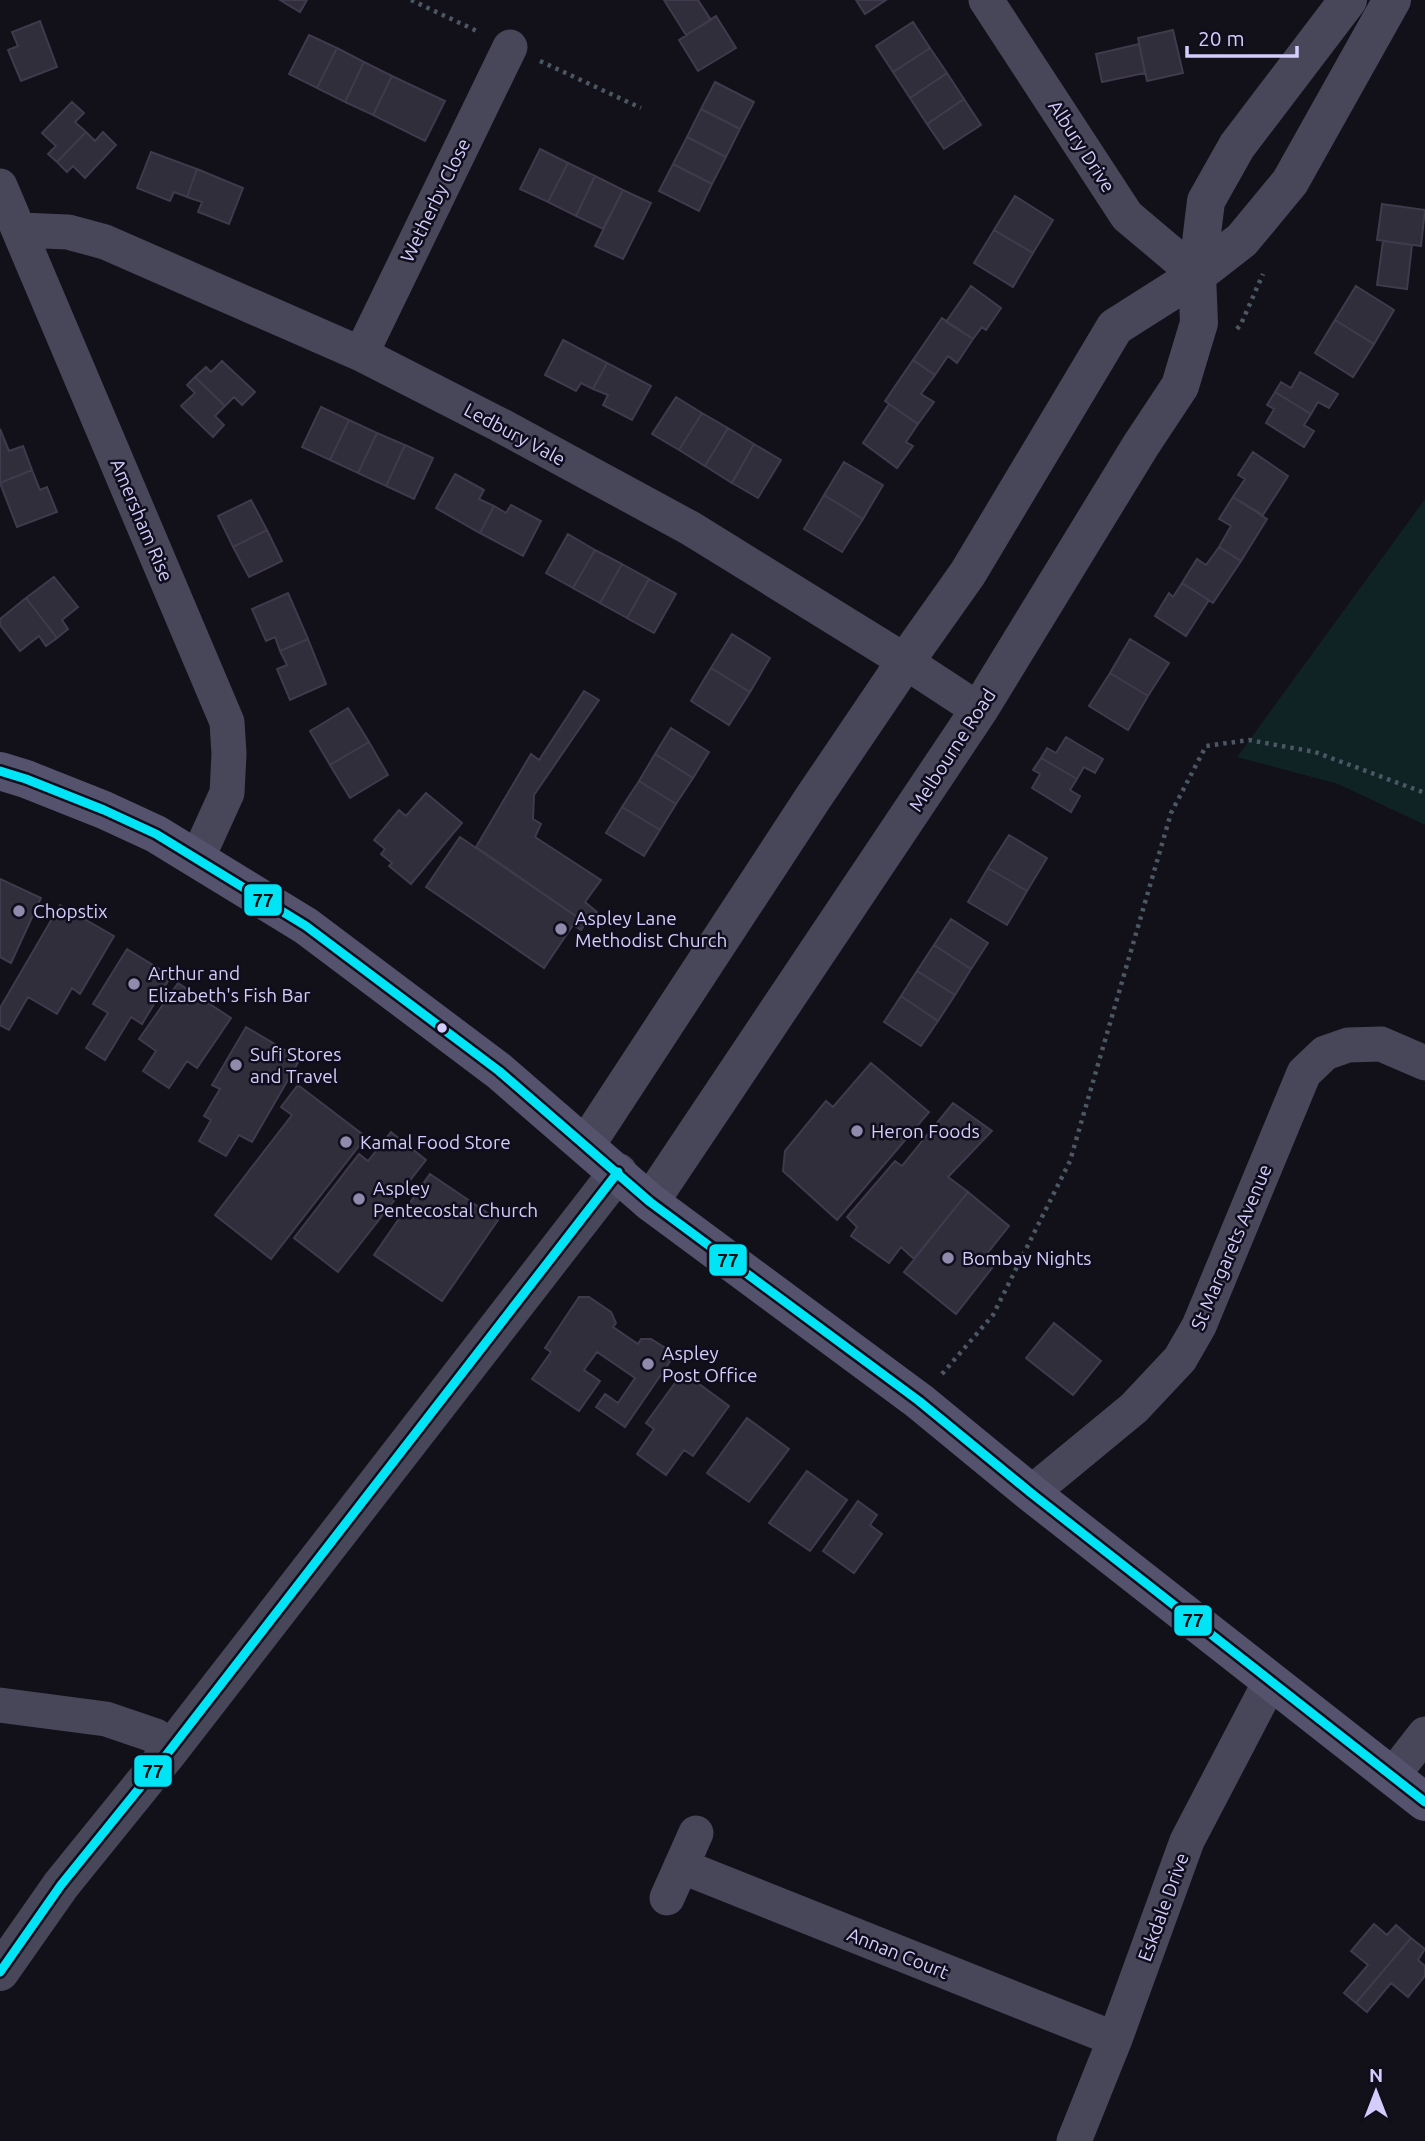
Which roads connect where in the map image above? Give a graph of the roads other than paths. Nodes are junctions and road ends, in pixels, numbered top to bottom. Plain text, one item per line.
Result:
1 (986, 0) edge
2 (1348, 0) edge
3 (1392, 0) edge
4 (510, 47) dead end
5 (0, 186) edge
6 (20, 230) junction
7 (1196, 275) junction
8 (361, 354) junction
9 (905, 662) junction
10 (979, 710) junction
11 (0, 771) edge
12 (197, 859) junction
13 (1425, 1063) edge
14 (586, 1145) junction
15 (618, 1172) junction
16 (650, 1202) junction
17 (1031, 1493) junction
18 (1270, 1682) junction
19 (0, 1705) edge
20 (1425, 1734) edge
21 (167, 1754) junction
22 (1392, 1775) junction
23 (1425, 1802) edge
24 (695, 1833) dead end
25 (681, 1866) junction
26 (667, 1898) dead end
27 (0, 1972) edge
28 (1115, 2039) junction
29 (1074, 2141) edge

1 - 7 street, Albury Drive
2 - 7 street, Melbourne Road
3 - 7 street
4 - 8 street, Wetherby Close
5 - 6 street, Amersham Rise
6 - 8 street, Ledbury Vale
6 - 12 street, Amersham Rise
7 - 9 street
7 - 10 street, Melbourne Road
8 - 9 street, Ledbury Vale
9 - 10 street, Ledbury Vale
9 - 14 street
10 - 16 street, Melbourne Road
11 - 12 main road
12 - 14 main road
13 - 17 street, St Margarets Avenue
14 - 15 main road
15 - 16 main road
15 - 21 street
16 - 17 main road
17 - 18 main road
18 - 22 main road
18 - 28 street, Eskdale Drive
19 - 21 street
20 - 22 street
21 - 27 street
22 - 23 main road
24 - 25 street
25 - 26 street
25 - 28 street, Annan Court
28 - 29 street, Eskdale Drive

